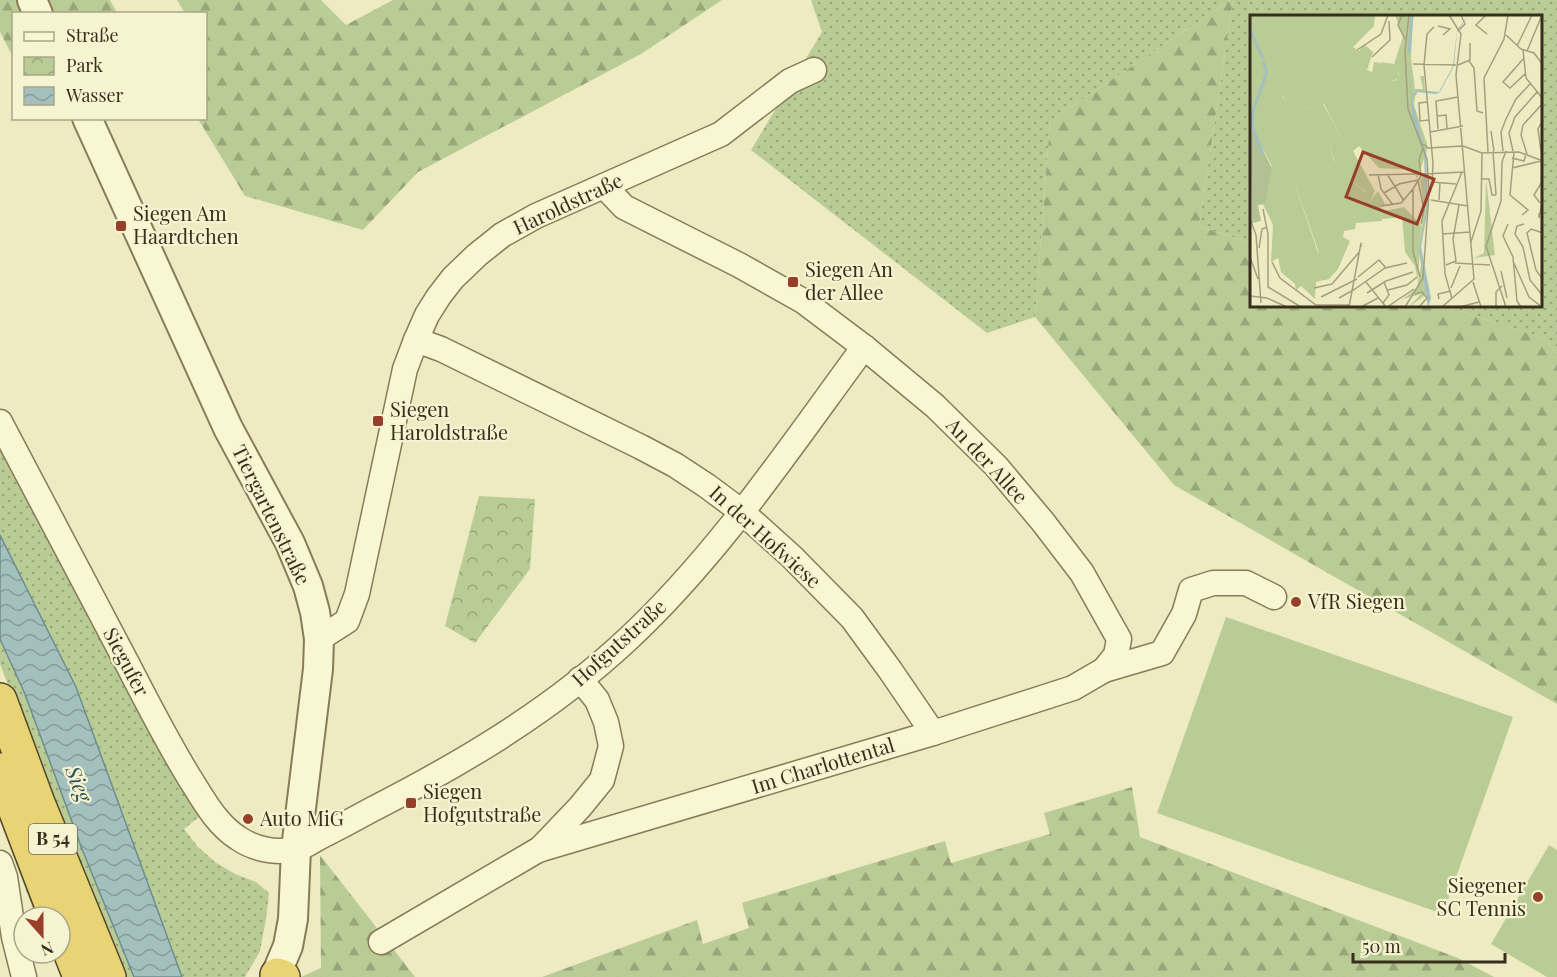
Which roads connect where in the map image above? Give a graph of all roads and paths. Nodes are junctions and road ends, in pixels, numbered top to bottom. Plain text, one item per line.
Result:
1 (814, 70) dead end
2 (88, 120) edge
3 (604, 186) junction
4 (416, 340) junction
5 (864, 347) junction
6 (0, 422) edge
7 (742, 512) junction
8 (1274, 597) dead end
9 (319, 639) junction
10 (1104, 670) junction
11 (580, 679) junction
12 (0, 700) edge
13 (933, 733) junction
14 (0, 770) edge
15 (296, 849) junction
16 (538, 850) junction
17 (0, 863) edge
18 (51, 905) edge
19 (5, 919) edge
20 (381, 942) dead end
21 (72, 957) edge
22 (278, 976) edge
23 (24, 977) edge
24 (80, 977) edge
25 (109, 977) edge

1 - 3 street, Haroldstraße
2 - 9 street, Tiergartenstraße
3 - 4 street, Haroldstraße
3 - 5 street, An der Allee
4 - 7 street, In der Hofwiese
4 - 9 street, Haroldstraße
5 - 7 street, Hofgutstraße
5 - 10 street, An der Allee
6 - 15 street, Siegufer
7 - 11 street, Hofgutstraße
7 - 13 street, In der Hofwiese
8 - 10 street
9 - 15 street, Tiergartenstraße
10 - 13 street, Im Charlottental
11 - 15 street, Hofgutstraße
11 - 16 street, Im Charlottental
12 - 25 highway, B 54
13 - 16 street, Im Charlottental
14 - 18 highway, B 54
15 - 22 street, Tiergartenstraße
16 - 20 street, Im Charlottental
17 - 19 street
19 - 23 street
21 - 24 highway

